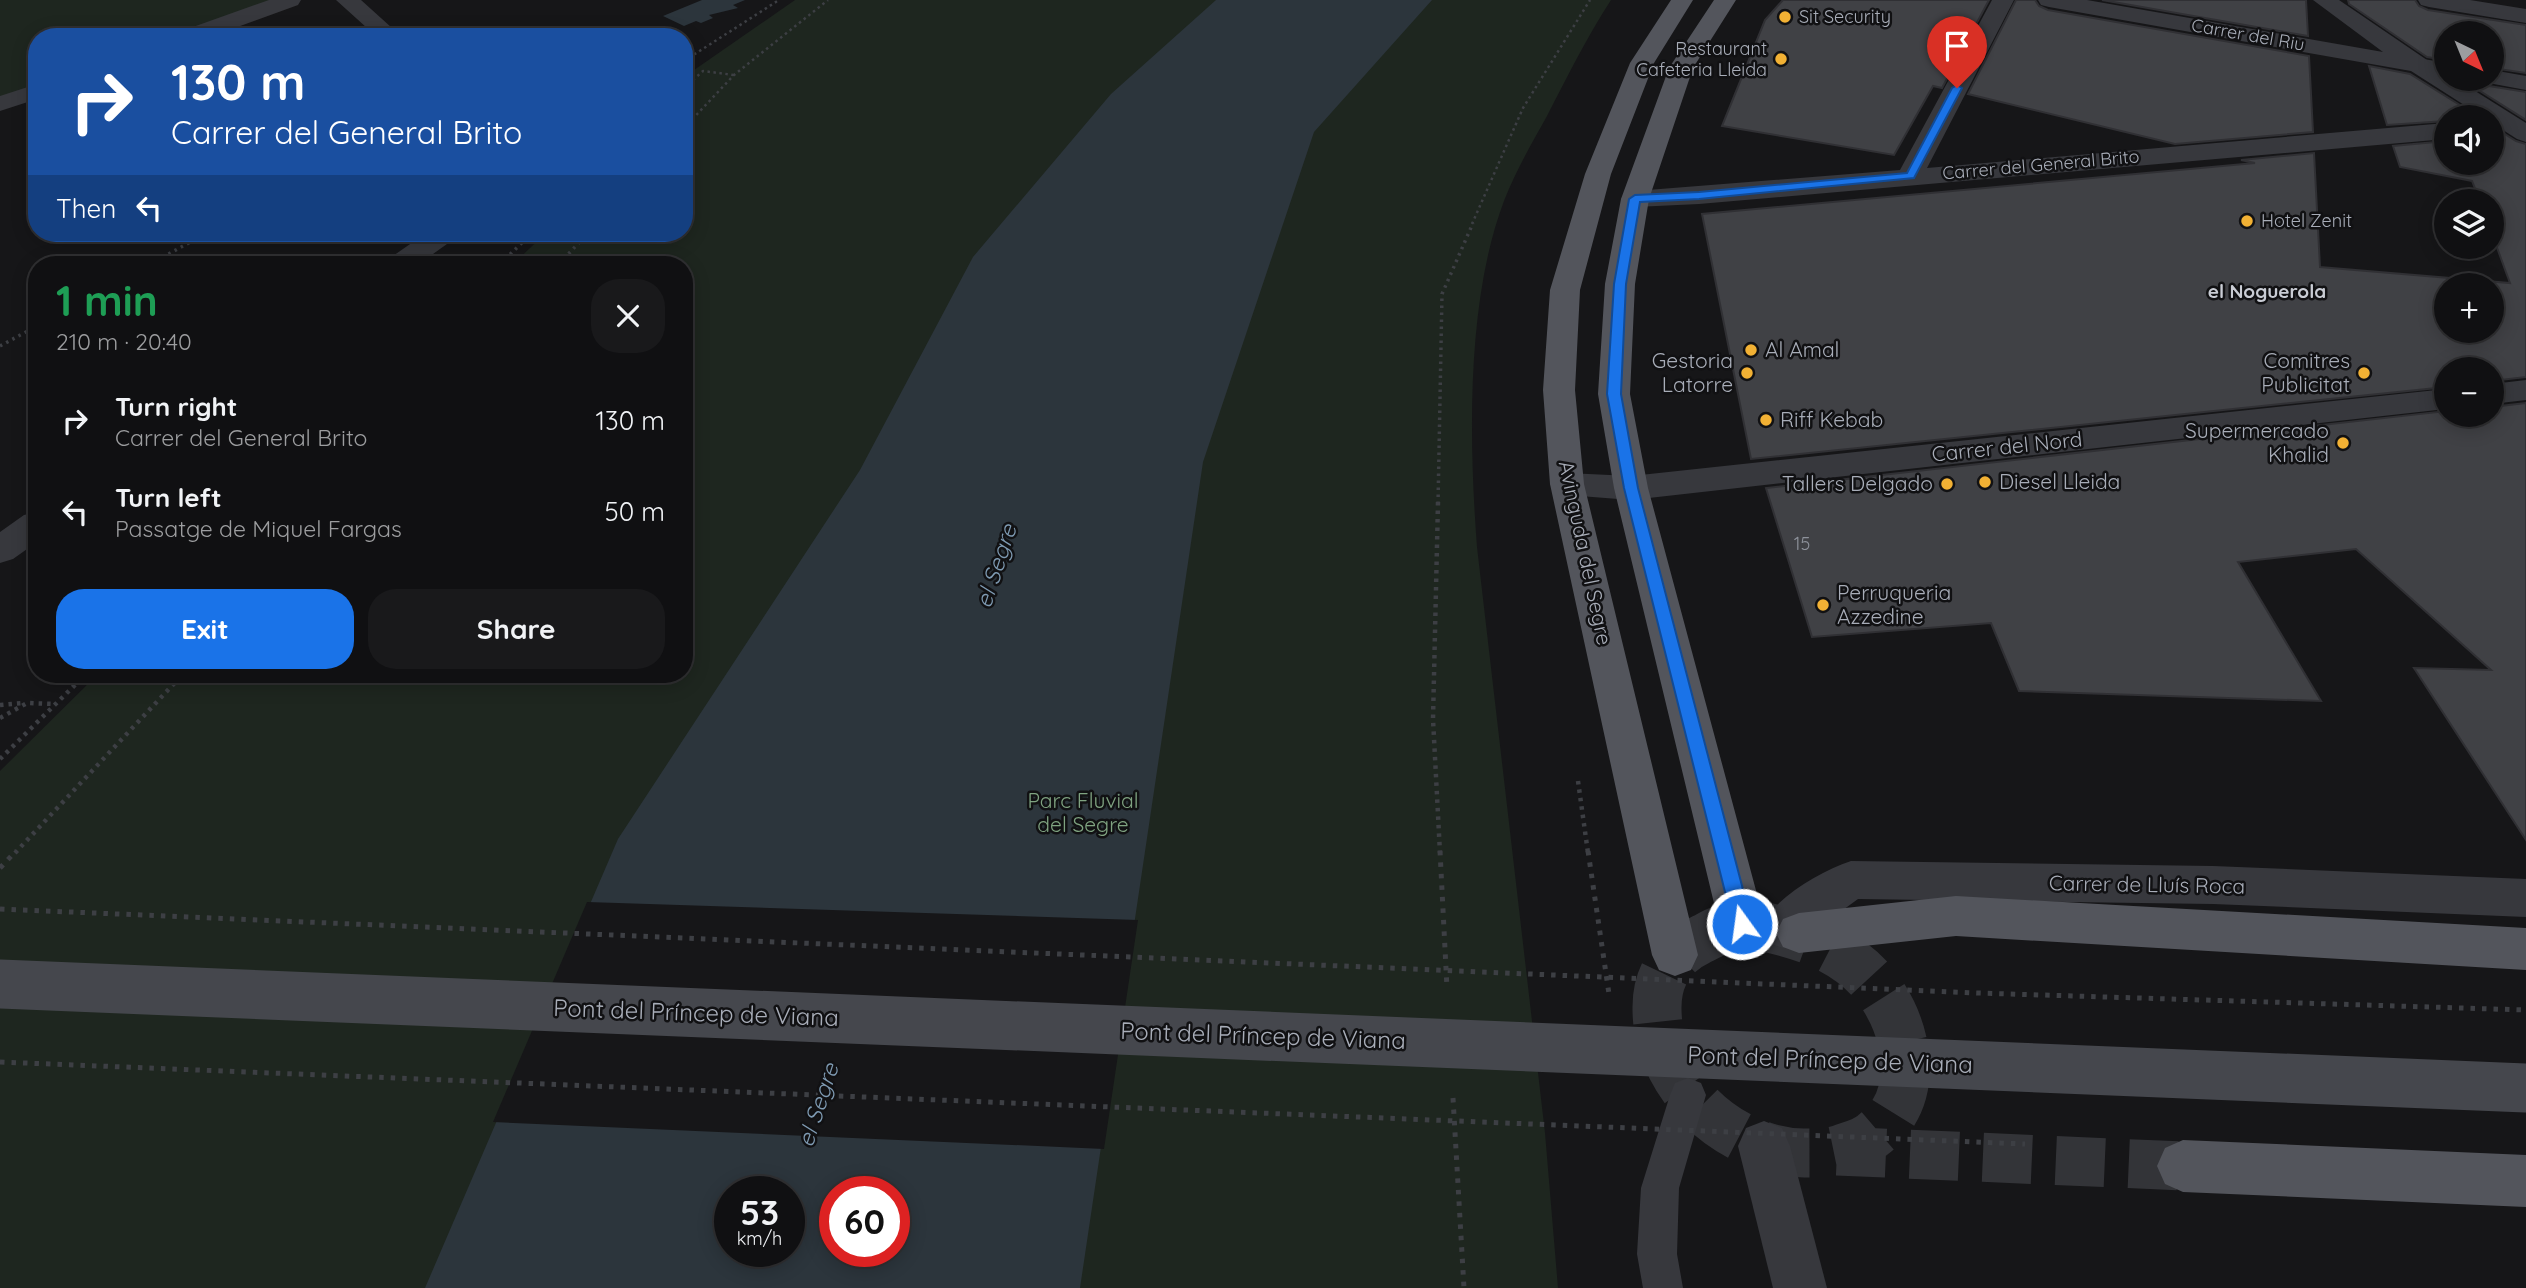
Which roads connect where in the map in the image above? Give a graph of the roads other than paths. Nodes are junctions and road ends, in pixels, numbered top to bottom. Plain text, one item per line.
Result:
1 (290, 0) edge
2 (346, 0) edge
3 (1682, 0) edge
4 (1725, 0) edge
5 (2003, 0) edge
6 (2049, 0) edge
7 (2324, 0) edge
8 (2429, 0) edge
9 (2526, 16) edge
10 (212, 28) edge
11 (380, 28) edge
12 (2418, 65) junction
13 (2434, 68) edge
14 (2504, 79) edge
15 (2526, 83) edge
16 (28, 93) edge
17 (0, 104) edge
18 (2514, 128) edge
19 (2434, 132) edge
20 (1910, 176) junction
21 (1635, 199) junction
22 (431, 242) edge
23 (411, 256) edge
24 (2526, 390) edge
25 (2504, 393) edge
26 (2434, 400) edge
27 (1567, 484) junction
28 (1631, 488) junction
29 (28, 530) edge
30 (0, 550) edge
31 (2526, 898) edge
32 (1775, 928) junction
33 (2526, 949) edge
34 (1675, 955) dead end
35 (0, 984) edge
36 (2526, 1088) edge
37 (1688, 1095) dead end
38 (1764, 1146) dead end
39 (2183, 1166) tunnel mouth
40 (2526, 1181) edge
41 (1663, 1288) edge
42 (1800, 1288) edge

1 - 10 street
2 - 11 street
3 - 27 main road, Avinguda del Segre
4 - 21 main road
5 - 20 street
6 - 12 street, Carrer del Riu
7 - 12 street
8 - 9 street
12 - 13 street, Carrer del Riu
12 - 18 street
14 - 15 street
16 - 17 street
19 - 20 street, Carrer del General Brito
20 - 21 street, Carrer del General Brito
21 - 28 main road
22 - 23 street
24 - 25 street
26 - 28 street, Carrer del Nord
27 - 28 street, Carrer del Nord
27 - 34 main road, Avinguda del Segre
28 - 32 main road
29 - 30 street
31 - 32 street, Carrer de Lluís Roca
32 - 33 main road
35 - 36 main road, Pont del Príncep de Viana, bridge
37 - 41 lane
38 - 42 street
39 - 40 main road

